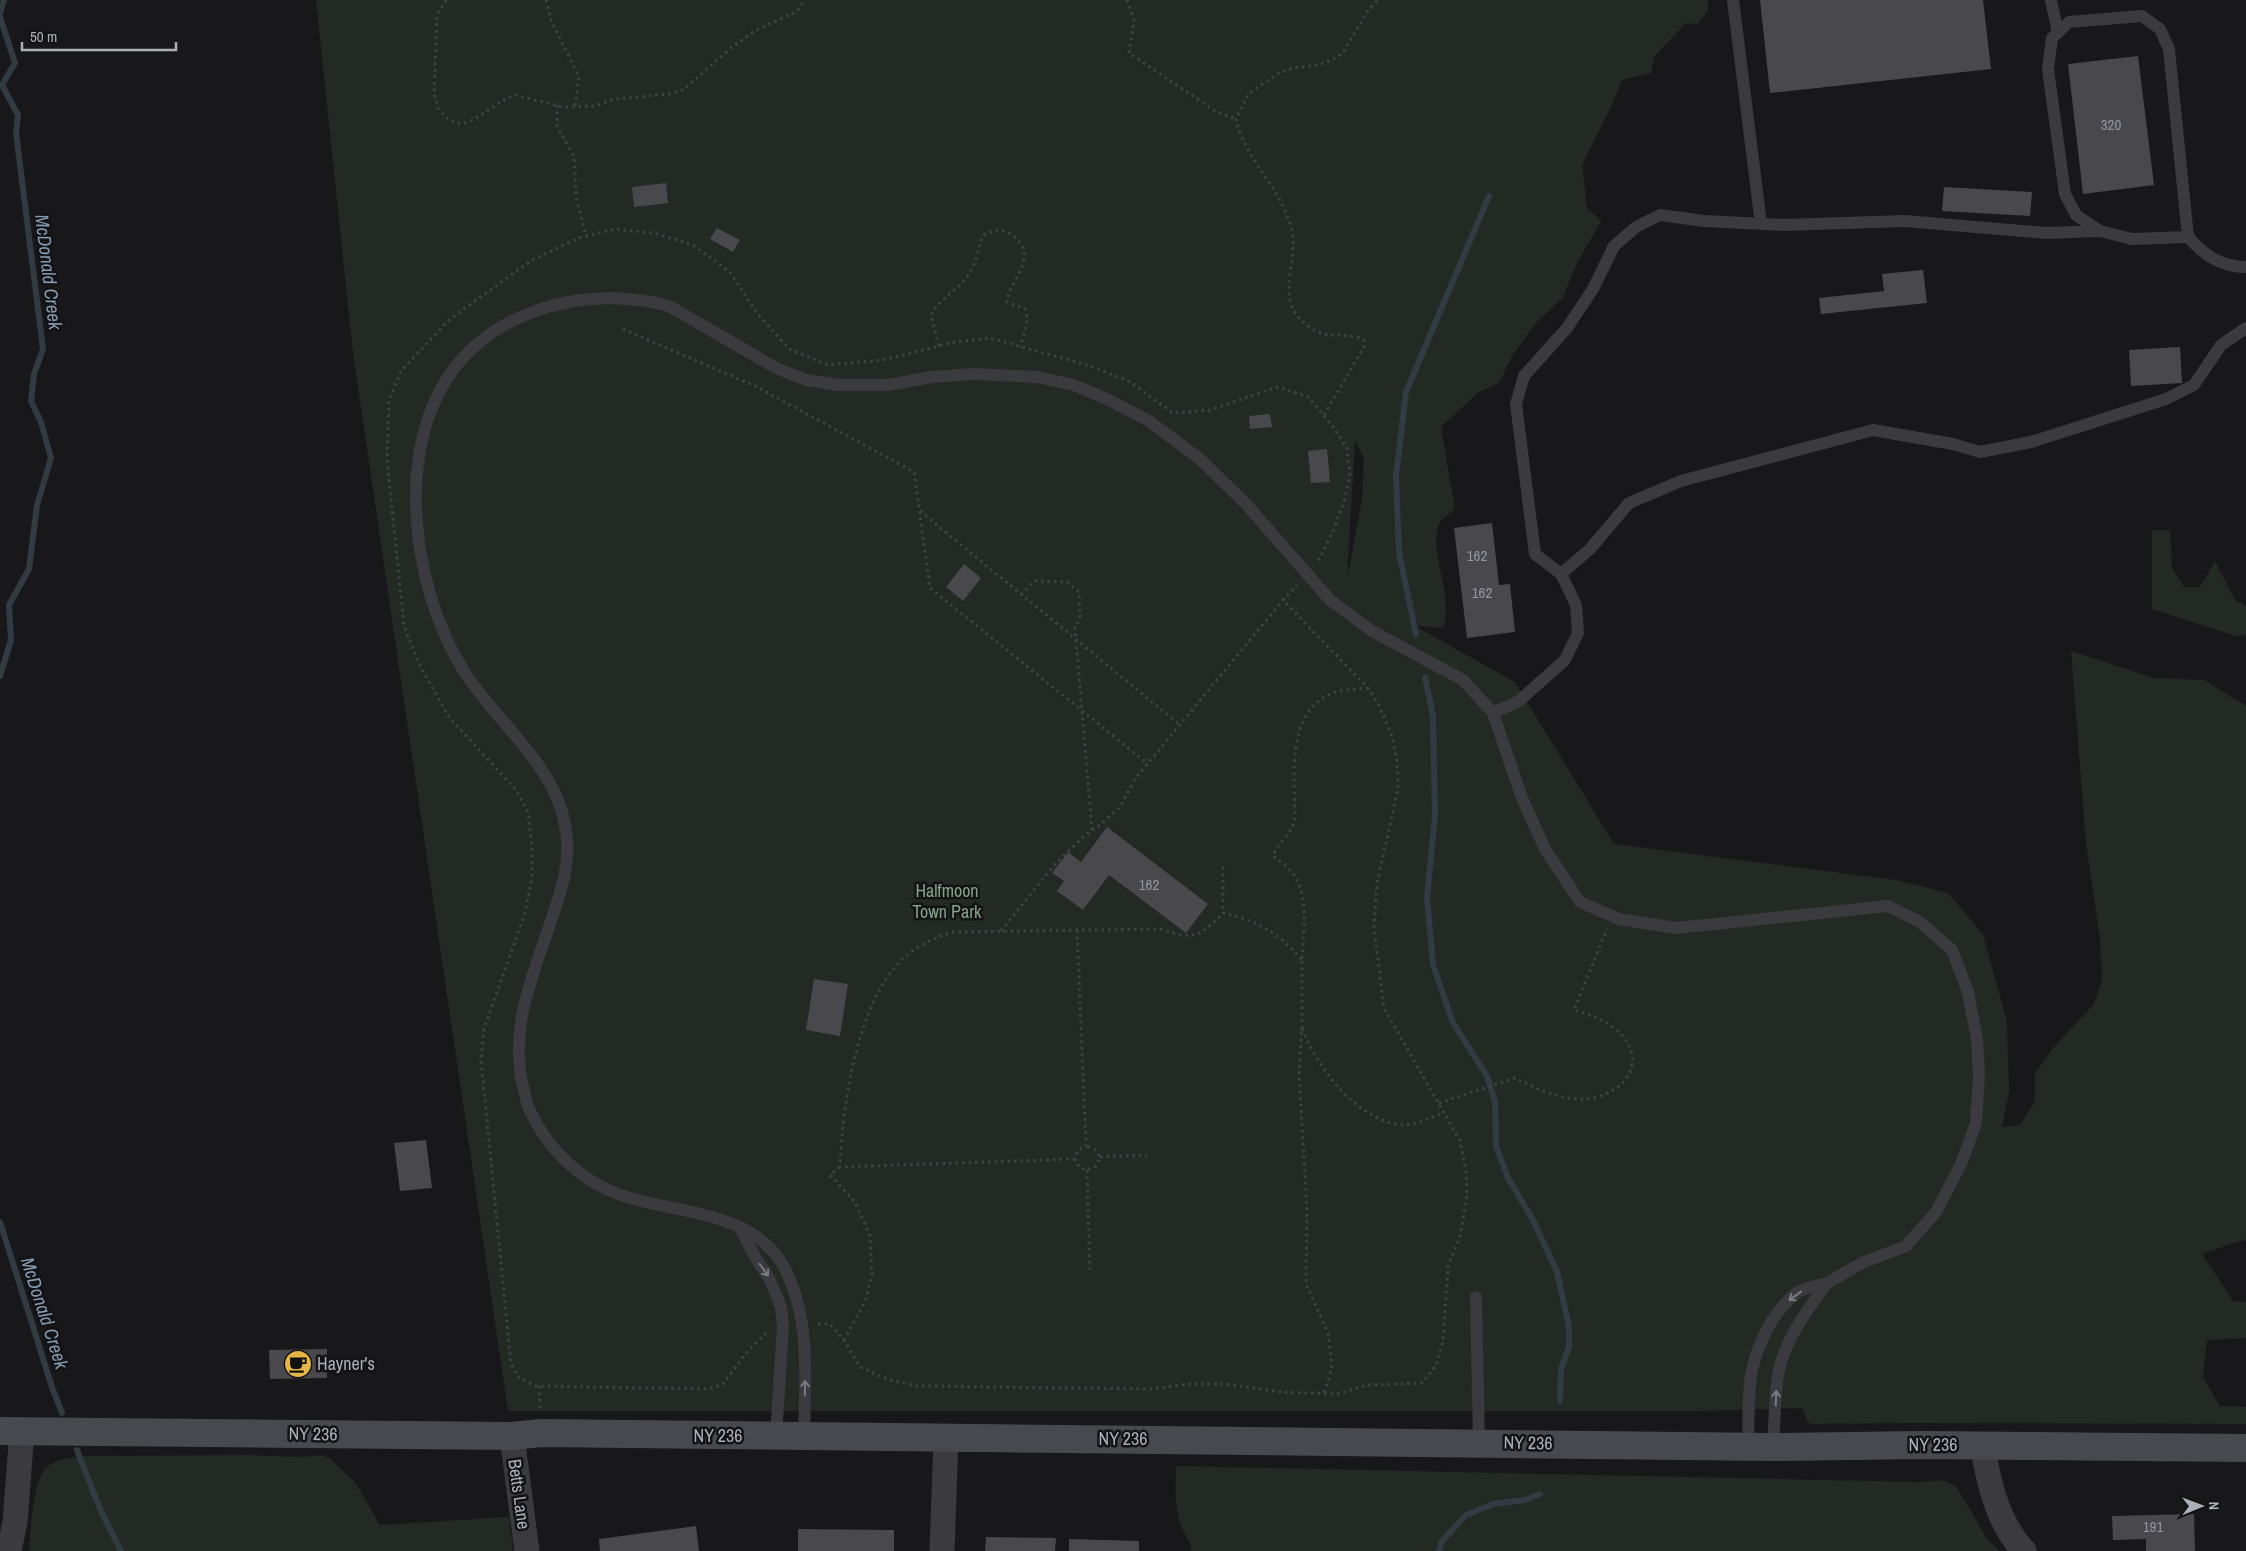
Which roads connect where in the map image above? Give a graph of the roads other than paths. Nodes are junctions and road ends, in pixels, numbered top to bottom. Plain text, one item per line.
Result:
1 (1733, 0) edge
2 (2051, 0) edge
3 (2058, 33) junction
4 (1761, 224) junction
5 (2100, 230) junction
6 (2188, 237) junction
7 (2246, 267) edge
8 (2246, 328) edge
9 (1561, 574) junction
10 (1493, 714) junction
11 (740, 1228) junction
12 (1827, 1284) junction
13 (1476, 1297) dead end
14 (11, 1431) edge
15 (512, 1436) junction
16 (776, 1436) junction
17 (804, 1437) junction
18 (946, 1438) junction
19 (1479, 1443) junction
20 (1982, 1445) junction
21 (1761, 1446) junction
22 (2246, 1448) edge
23 (9, 1551) edge
24 (527, 1551) edge
25 (942, 1551) edge
26 (2024, 1551) edge

1 - 4 lane
2 - 3 lane
3 - 5 lane
3 - 6 lane
4 - 5 lane
4 - 9 lane
5 - 6 lane
6 - 7 lane
8 - 9 lane
9 - 10 lane
10 - 11 lane
10 - 12 lane
11 -> 16 lane
17 -> 11 lane
21 -> 12 lane
12 -> 21 lane
13 - 19 lane
14 - 15 main road, NY 236 / NY 236
14 - 23 street
15 - 16 main road, NY 236 / NY 236
15 - 24 street, Betts Lane
16 - 17 main road, NY 236 / NY 236
17 - 18 main road, NY 236 / NY 236
18 - 19 main road, NY 236 / NY 236
18 - 25 street
19 - 21 main road, NY 236 / NY 236
20 - 21 main road, NY 236 / NY 236
20 - 22 main road, NY 236 / NY 236
20 - 26 street

